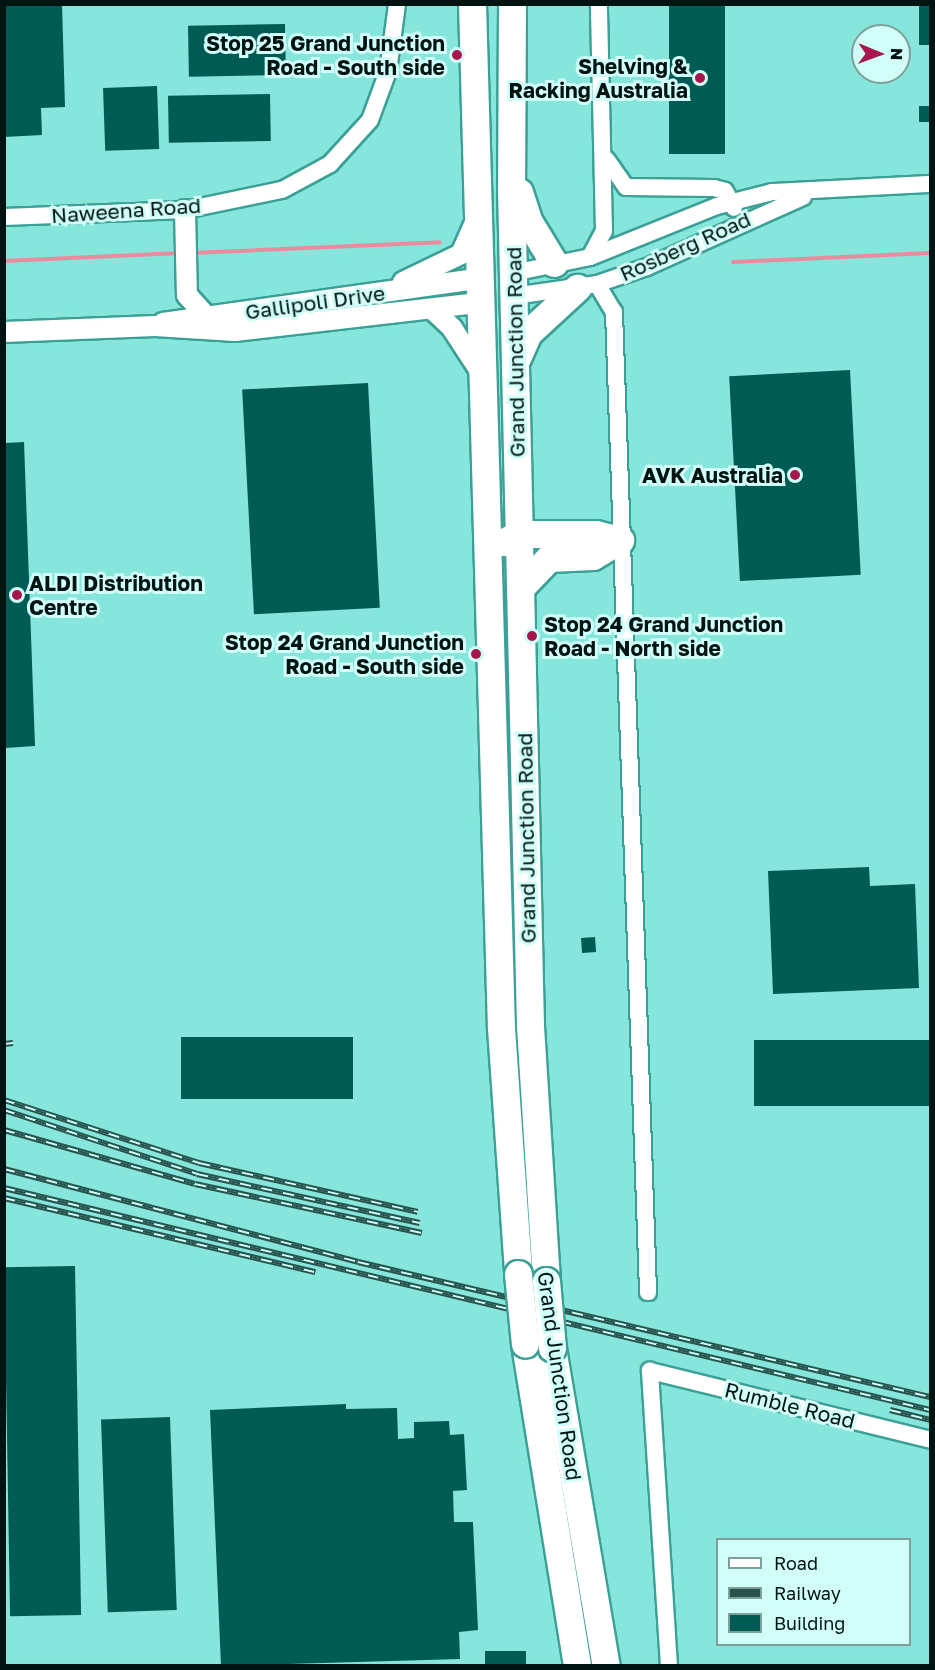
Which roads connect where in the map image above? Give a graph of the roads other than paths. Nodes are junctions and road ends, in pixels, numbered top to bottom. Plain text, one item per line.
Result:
1 (398, 4) edge
2 (472, 4) edge
3 (512, 4) edge
4 (599, 4) edge
5 (606, 156) junction
6 (511, 169) junction
7 (930, 184) edge
8 (854, 188) junction
9 (733, 201) junction
10 (185, 210) junction
11 (4, 217) edge
12 (475, 221) junction
13 (731, 225) junction
14 (590, 257) junction
15 (554, 264) junction
16 (514, 285) junction
17 (587, 286) junction
18 (477, 291) junction
19 (363, 296) junction
20 (433, 310) junction
21 (206, 316) junction
22 (155, 326) junction
23 (4, 332) edge
24 (516, 359) junction
25 (480, 371) junction
26 (519, 534) junction
27 (620, 540) junction
28 (489, 566) junction
29 (521, 587) junction
30 (648, 1292) dead end
31 (930, 1440) edge
32 (577, 1665) edge
33 (606, 1665) edge
34 (669, 1665) edge

1 - 10 street, Naweena Road
2 - 12 highway, Grand Junction Road
3 - 6 highway, Grand Junction Road
4 - 5 street
5 - 9 street
5 - 14 street
6 - 15 highway
6 - 16 highway, Grand Junction Road
7 - 8 street, Rosberg Road
8 - 9 street, Rosberg Road
8 - 13 street, Rosberg Road
9 - 13 street
9 - 14 street, Rosberg Road
10 - 11 street, Naweena Road
10 - 21 street
12 - 18 highway, Grand Junction Road
12 - 19 street
13 - 17 street, Rosberg Road
14 - 15 street, Rosberg Road
15 - 16 street, Rosberg Road
16 - 17 street, Rosberg Road
16 - 18 highway
16 - 24 highway, Grand Junction Road
17 - 24 highway
17 - 27 street
18 - 19 street, Gallipoli Drive
18 - 20 street, Gallipoli Drive
18 - 25 highway, Grand Junction Road
19 - 21 street, Gallipoli Drive
20 - 22 street, Gallipoli Drive
20 - 25 street
21 - 22 street, Gallipoli Drive
22 - 23 street, Gallipoli Drive
24 - 26 highway, Grand Junction Road
25 - 28 highway, Grand Junction Road
26 - 27 highway
26 - 28 highway
26 - 29 highway, Grand Junction Road
27 - 29 highway
27 - 30 street
28 - 32 highway, Grand Junction Road, bridge
29 - 33 highway, Grand Junction Road, bridge
31 - 34 street, Rumble Road

